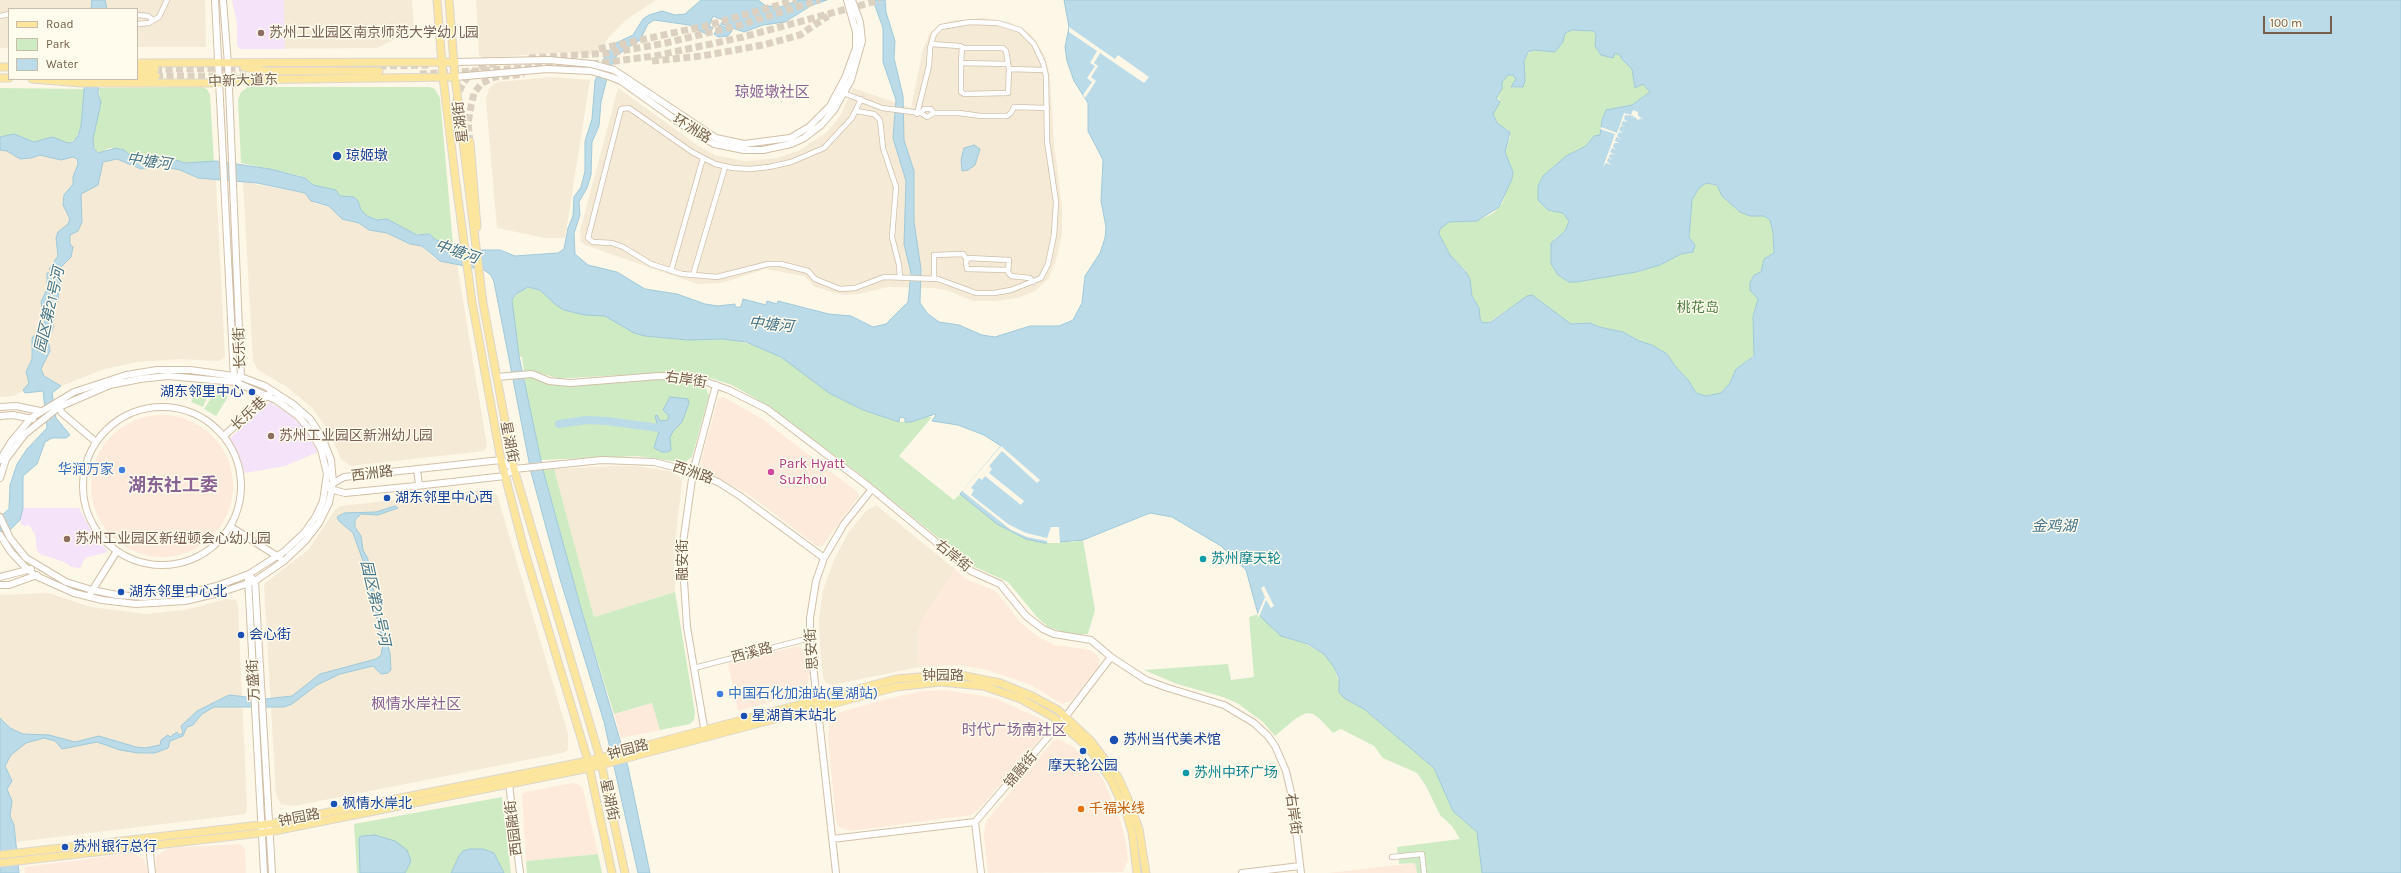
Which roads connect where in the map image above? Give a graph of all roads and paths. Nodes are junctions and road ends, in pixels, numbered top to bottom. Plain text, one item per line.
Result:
1 (166, 0) edge
2 (215, 0) edge
3 (223, 0) edge
4 (437, 0) edge
5 (449, 0) edge
6 (847, 0) edge
7 (852, 0) edge
8 (138, 15) edge
9 (153, 20) junction
10 (138, 24) edge
11 (931, 44) junction
12 (962, 47) junction
13 (442, 62) junction
14 (455, 62) junction
15 (138, 63) edge
16 (961, 63) junction
17 (219, 64) junction
18 (228, 64) junction
19 (1008, 67) junction
20 (138, 69) edge
21 (1044, 70) junction
22 (380, 71) dead end
23 (138, 76) edge
24 (443, 77) junction
25 (455, 77) junction
26 (44, 80) edge
27 (228, 80) junction
28 (220, 82) junction
29 (841, 92) junction
30 (860, 100) junction
31 (1047, 108) junction
32 (856, 111) junction
33 (919, 114) junction
34 (470, 142) tunnel mouth
35 (455, 143) tunnel mouth
36 (704, 158) junction
37 (725, 166) junction
38 (464, 242) junction
39 (475, 243) junction
40 (967, 260) junction
41 (1008, 270) junction
42 (671, 271) junction
43 (693, 275) junction
44 (900, 278) junction
45 (934, 279) junction
46 (1033, 282) junction
47 (241, 377) junction
48 (497, 377) junction
49 (234, 379) junction
50 (716, 385) junction
51 (270, 393) junction
52 (55, 406) junction
53 (0, 407) edge
54 (42, 410) junction
55 (0, 416) edge
56 (31, 418) junction
57 (43, 418) junction
58 (224, 436) junction
59 (96, 442) junction
60 (0, 460) edge
61 (501, 460) junction
62 (417, 469) junction
63 (514, 469) junction
64 (693, 472) junction
65 (505, 476) junction
66 (0, 478) edge
67 (333, 483) junction
68 (419, 486) junction
69 (326, 488) junction
70 (872, 489) junction
71 (333, 490) junction
72 (0, 517) edge
73 (231, 527) junction
74 (0, 535) edge
75 (117, 551) junction
76 (278, 556) junction
77 (824, 558) junction
78 (284, 561) junction
79 (40, 568) junction
80 (27, 570) junction
81 (249, 574) junction
82 (36, 576) junction
83 (0, 578) edge
84 (252, 582) junction
85 (0, 585) edge
86 (92, 590) junction
87 (90, 597) junction
88 (810, 638) junction
89 (1112, 657) junction
90 (694, 668) junction
91 (818, 703) junction
92 (259, 708) junction
93 (1066, 716) junction
94 (1061, 723) junction
95 (704, 729) junction
96 (705, 737) junction
97 (627, 755) junction
98 (601, 761) junction
99 (588, 764) junction
100 (509, 784) junction
101 (975, 822) junction
102 (269, 824) junction
103 (264, 830) junction
104 (832, 839) junction
105 (150, 845) junction
106 (0, 855) edge
107 (20, 856) junction
108 (1392, 857) dead end
109 (0, 862) edge
110 (1300, 870) edge
111 (152, 873) edge
112 (264, 873) edge
113 (272, 873) edge
114 (520, 873) edge
115 (612, 873) edge
116 (625, 873) edge
117 (836, 873) edge
118 (981, 873) edge
119 (1137, 873) edge
120 (1146, 873) edge
121 (1242, 873) edge
122 (1424, 873) edge

1 - 9 street
2 - 17 street, 长乐街
3 - 18 street, 长乐街
4 - 13 main road, 星湖街
5 - 14 main road, 星湖街
6 - 29 street, 环洲路
7 - 29 street, 环洲路
8 - 9 street
9 - 10 street
11 - 12 street
11 - 21 street
11 - 33 street
12 - 16 street
12 - 19 street
13 - 14 main road, 中新大道东
13 - 18 main road, 中新大道东
13 - 24 main road, 星湖街
14 - 25 main road, 星湖街
14 - 29 street, 环洲路, bridge
15 - 17 main road, 中新大道东
16 - 19 street
16 - 19 street
17 - 18 main road, 中新大道东
17 - 28 street, 长乐街
18 - 22 main road
18 - 27 street, 长乐街
19 - 21 street
20 - 23 main road
21 - 31 street
24 - 25 main road, 中新大道东
24 - 27 main road, 中新大道东
24 - 38 main road, 星湖街
25 - 29 street, 环洲路, bridge
25 - 39 main road, 星湖街
26 - 28 main road, 中新大道东
27 - 28 main road, 中新大道东
27 - 47 street, 长乐街
28 - 49 street, 长乐街
29 - 30 street
30 - 32 street
30 - 33 street
31 - 33 street
31 - 46 street
32 - 37 street
32 - 44 street
34 - 39 main road
35 - 38 main road
36 - 37 street
36 - 42 street
36 - 42 street
37 - 43 street
38 - 61 main road, 星湖街
39 - 48 main road, 星湖街
40 - 41 street
40 - 41 street
40 - 45 street
41 - 46 street
42 - 43 street
43 - 44 street
44 - 45 street
45 - 46 street
47 - 49 street
47 - 51 street
48 - 50 street, 右岸街
48 - 63 main road, 星湖街
49 - 51 street
49 - 52 street
50 - 64 street, 融安街
50 - 70 street, 右岸街
51 - 58 street, 长乐巷
51 - 67 street
51 - 69 street
52 - 54 street
52 - 57 street
52 - 59 street
53 - 54 street
54 - 56 street
54 - 57 street
55 - 56 street
56 - 57 street
56 - 60 street
57 - 66 street
58 - 59 street
58 - 73 street
59 - 75 street
61 - 62 street, 西洲路
61 - 63 street
61 - 65 main road, 星湖街
62 - 67 street, 西洲路
62 - 68 street
63 - 64 street, 西洲路
63 - 65 street, 西洲路
63 - 98 main road, 星湖街
64 - 77 street, 西洲路
64 - 90 street, 融安街
65 - 68 street, 西洲路
65 - 99 main road, 星湖街
67 - 69 street, 西洲路
67 - 71 street
68 - 71 street, 西洲路
69 - 71 street, 西洲路
69 - 76 street
70 - 77 street, 思安街
70 - 89 street, 右岸街
71 - 78 street
72 - 79 street
73 - 75 street
73 - 76 street
74 - 80 street
75 - 86 street
76 - 78 street
76 - 81 street
77 - 88 street, 思安街
78 - 84 street
79 - 80 street
79 - 82 street
79 - 86 street
80 - 82 street
80 - 83 street
81 - 84 street, 万盛街
81 - 86 street
82 - 85 street
82 - 87 street
84 - 87 street
84 - 92 street, 万盛街
86 - 87 street
88 - 90 street, 西溪路
88 - 91 street, 思安街
89 - 93 street, 锦融街
89 - 110 street, 右岸街
90 - 95 street, 融安街
91 - 93 main road, 钟园路
91 - 94 main road, 钟园路
91 - 95 main road, 钟园路
91 - 96 main road, 钟园路
91 - 104 street, 思安街
92 - 102 street, 万盛街
92 - 103 street, 万盛街
93 - 94 street, 锦融街
93 - 120 main road, 钟园路
94 - 101 street, 锦融街
94 - 119 main road, 钟园路
95 - 96 street, 融安街
95 - 97 main road, 钟园路
96 - 97 main road, 钟园路
97 - 98 main road, 钟园路
98 - 99 main road, 钟园路
98 - 116 main road, 星湖街
99 - 100 main road, 钟园路
99 - 102 main road, 钟园路
99 - 115 main road, 星湖街
100 - 103 main road, 钟园路
100 - 114 street, 西园融街
101 - 104 street
101 - 118 street
102 - 103 main road, 钟园路
103 - 105 main road, 钟园路
103 - 107 main road, 钟园路
103 - 112 street, 万盛街
103 - 113 street, 万盛街
104 - 117 street, 思安街
105 - 107 main road, 钟园路
105 - 111 street
106 - 107 main road, 钟园路
107 - 109 main road, 钟园路
108 - 122 street
110 - 121 street

